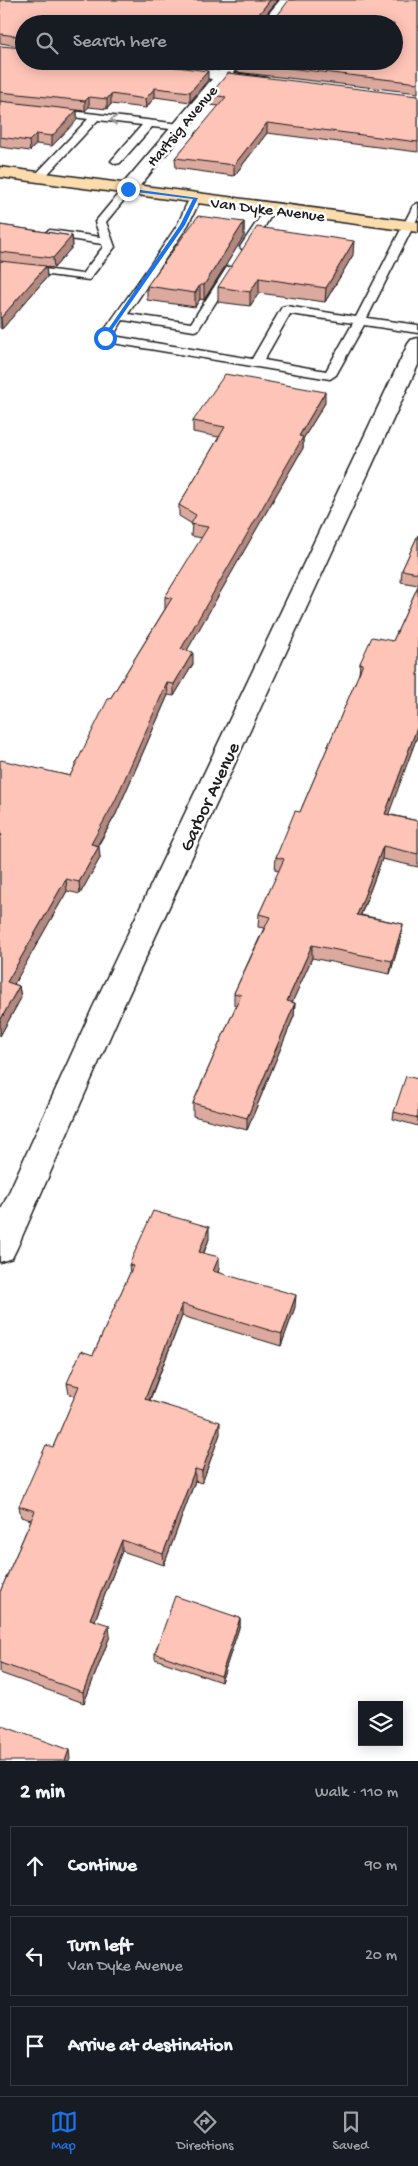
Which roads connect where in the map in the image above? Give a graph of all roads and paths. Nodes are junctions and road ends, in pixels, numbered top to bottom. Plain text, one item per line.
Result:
1 (287, 0) edge
2 (274, 15) edge
3 (173, 70) edge
4 (228, 70) edge
5 (223, 76) junction
6 (280, 83) edge
7 (47, 112) edge
8 (95, 117) junction
9 (149, 124) junction
10 (180, 128) junction
11 (116, 161) dead end
12 (0, 172) edge
13 (39, 177) junction
14 (128, 189) junction
15 (196, 198) junction
16 (418, 206) edge
17 (272, 208) junction
18 (413, 226) edge
19 (39, 232) edge
20 (107, 241) junction
21 (0, 266) edge
22 (119, 316) junction
23 (360, 321) junction
24 (418, 329) edge
25 (418, 344) edge
26 (256, 363) junction
27 (0, 1248) edge

1 - 2 street
3 - 5 street
4 - 5 street, Hartsig Avenue
5 - 6 street
5 - 10 street, Hartsig Avenue
7 - 8 lane
9 -> 8 lane
8 - 13 lane
9 - 10 lane
9 - 11 lane
10 - 14 street, Hartsig Avenue
12 - 13 main road, Van Dyke Avenue
13 - 14 main road, Van Dyke Avenue
14 - 15 main road, Van Dyke Avenue
14 - 20 lane
15 - 17 main road, Van Dyke Avenue
15 - 22 lane
16 - 18 lane
17 - 18 main road, Van Dyke Avenue
17 - 22 lane
18 - 23 lane
19 - 20 lane
20 - 21 lane
22 - 26 lane
23 - 24 lane
23 - 26 lane
23 - 26 lane
25 - 27 street, Garbor Avenue

